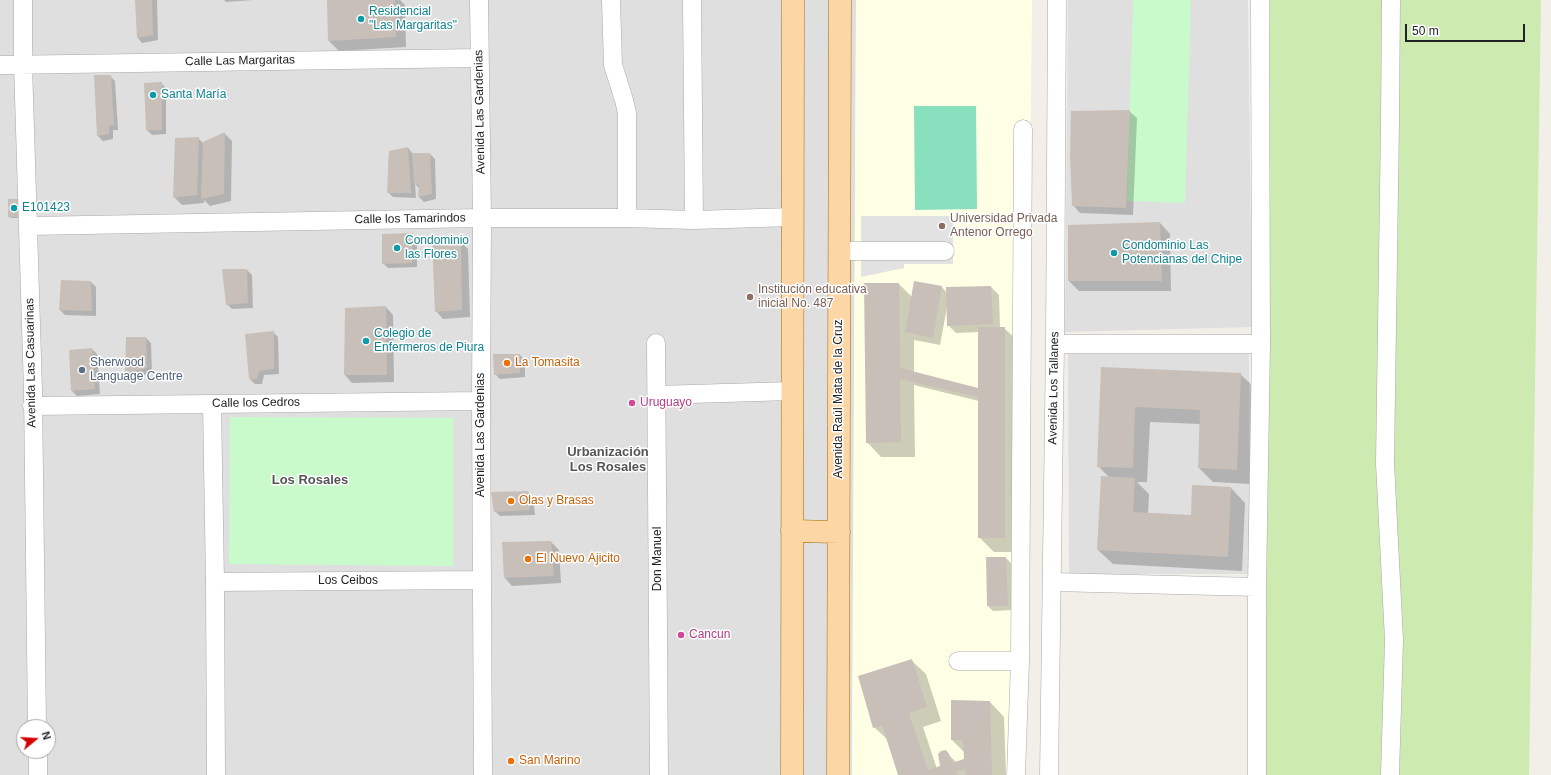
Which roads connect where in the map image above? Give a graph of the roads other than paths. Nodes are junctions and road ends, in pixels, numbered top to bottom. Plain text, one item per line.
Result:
1 (23, 0) edge
2 (479, 0) edge
3 (611, 0) edge
4 (692, 0) edge
5 (793, 0) edge
6 (840, 0) edge
7 (1057, 0) edge
8 (1260, 0) edge
9 (1391, 0) edge
10 (480, 58) junction
11 (24, 64) junction
12 (0, 65) edge
13 (1023, 129) dead end
14 (793, 217) junction
15 (482, 218) junction
16 (627, 218) junction
17 (694, 220) junction
18 (28, 226) junction
19 (839, 250) junction
20 (944, 251) dead end
21 (656, 344) dead end
22 (1055, 344) junction
23 (1261, 344) junction
24 (792, 391) junction
25 (657, 396) junction
26 (481, 401) junction
27 (212, 404) junction
28 (32, 406) junction
29 (792, 531) junction
30 (839, 532) junction
31 (481, 580) junction
32 (215, 582) junction
33 (1052, 582) junction
34 (1257, 587) junction
35 (958, 661) dead end
36 (1020, 661) junction
37 (37, 719) edge
38 (38, 759) edge
39 (38, 775) edge
40 (216, 775) edge
41 (483, 775) edge
42 (659, 775) edge
43 (792, 775) edge
44 (838, 775) edge
45 (1016, 775) edge
46 (1049, 775) edge
47 (1257, 775) edge
48 (1390, 775) edge

1 - 11 street, Avenida Las Casuarinas
2 - 10 street, Avenida Las Gardenias
3 - 16 street
4 - 17 street
5 - 14 main road
6 - 19 main road, Avenida Raúl Mata de la Cruz
7 - 22 street, Avenida Los Tallanes
8 - 23 street
9 - 48 street
10 - 11 street, Calle Las Margaritas
10 - 15 street, Avenida Las Gardenias
11 - 12 street, Calle Las Margaritas
11 - 18 street, Avenida Las Casuarinas
13 - 36 street
14 - 17 street, Calle los Tamarindos
14 - 24 main road
15 - 16 street, Calle los Tamarindos
15 - 18 street, Calle los Tamarindos
15 - 26 street, Avenida Las Gardenias
16 - 17 street, Calle los Tamarindos
18 - 28 street, Avenida Las Casuarinas
19 - 20 street
19 - 30 main road, Avenida Raúl Mata de la Cruz
21 - 25 street, Don Manuel
22 - 23 street
22 - 33 street, Avenida Los Tallanes
23 - 34 street
24 - 25 street
24 - 29 main road
25 - 42 street, Don Manuel
26 - 27 street, Calle los Cedros
26 - 31 street, Avenida Las Gardenias
27 - 28 street, Calle los Cedros
27 - 32 street
28 - 37 street, Avenida Las Casuarinas
29 - 30 main road
29 - 43 main road
30 - 44 main road, Avenida Raúl Mata de la Cruz
31 - 32 street, Los Ceibos
31 - 41 street, Avenida Las Gardenias
32 - 40 street
33 - 34 street
33 - 46 street, Avenida Los Tallanes
34 - 47 street
35 - 36 street
36 - 45 street
38 - 39 street

